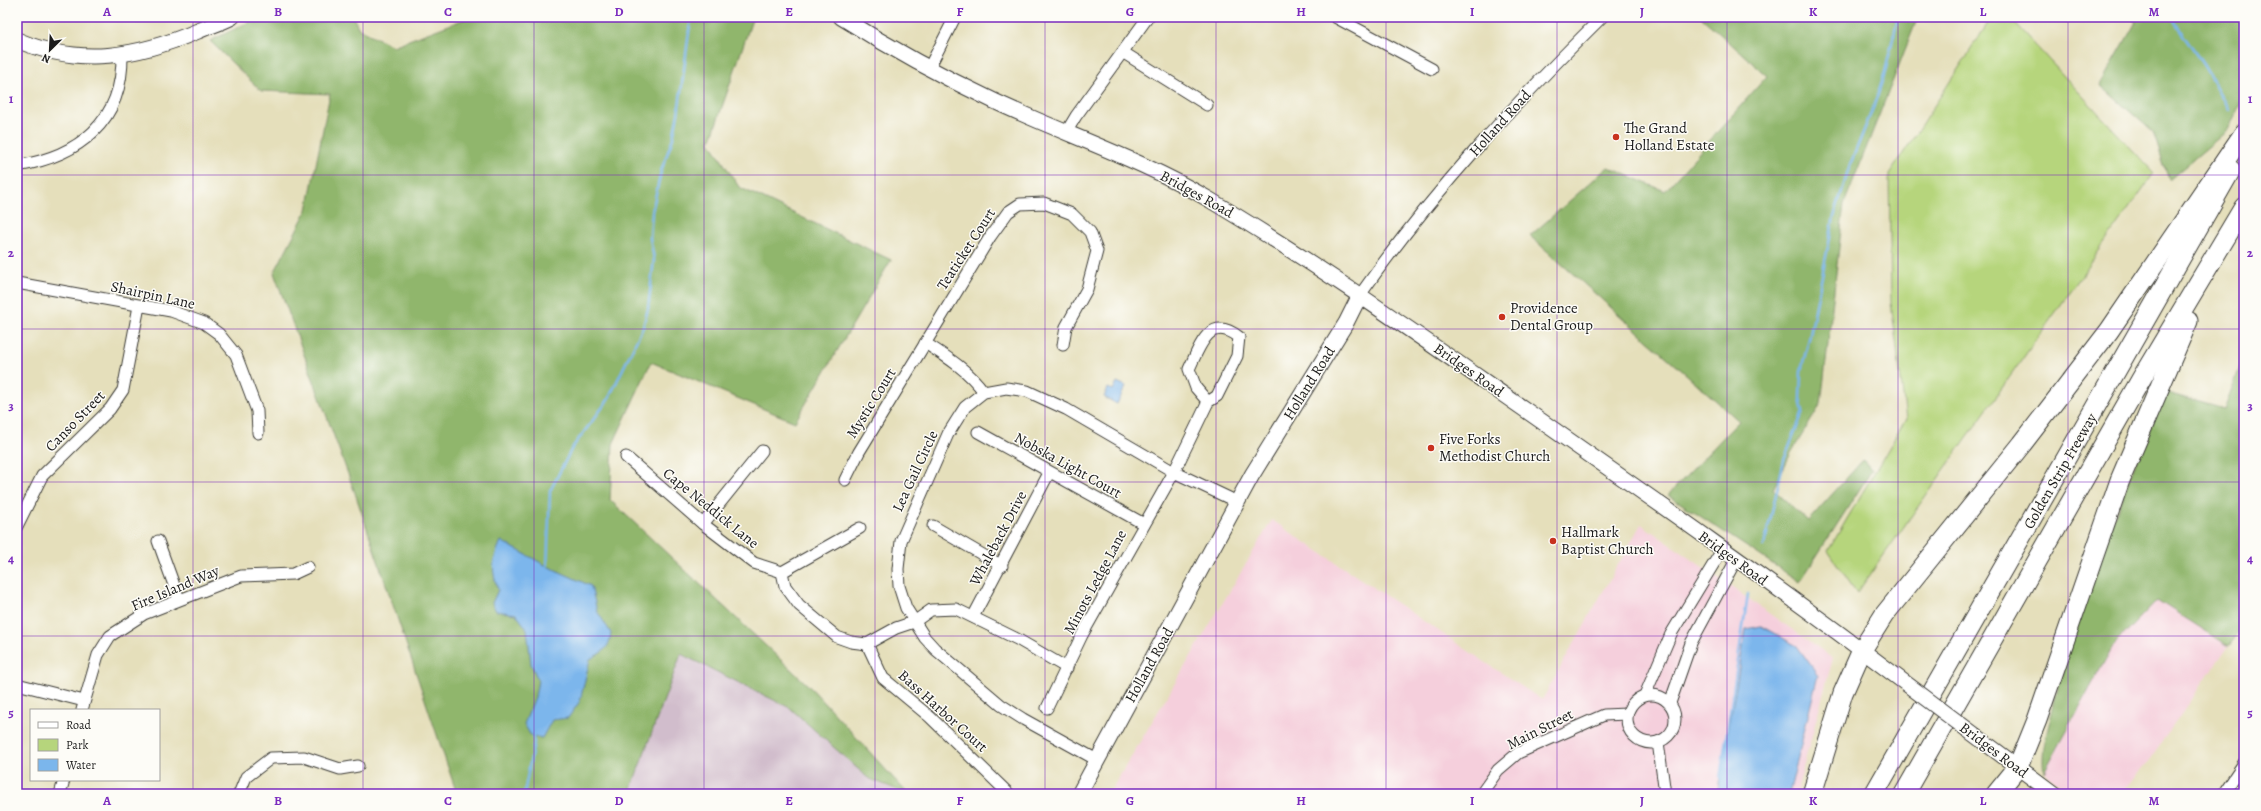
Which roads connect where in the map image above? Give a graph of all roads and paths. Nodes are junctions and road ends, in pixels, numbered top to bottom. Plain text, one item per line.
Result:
1 (232, 17) edge
2 (841, 17) edge
3 (955, 17) edge
4 (1148, 17) edge
5 (1335, 17) edge
6 (1602, 17) edge
7 (17, 40) edge
8 (1124, 53) junction
9 (122, 55) junction
10 (928, 68) junction
11 (1432, 69) dead end
12 (1207, 105) dead end
13 (1067, 131) junction
14 (2244, 133) edge
15 (2244, 148) edge
16 (17, 166) edge
17 (2244, 207) edge
18 (2216, 258) junction
19 (17, 284) edge
20 (1360, 295) junction
21 (139, 306) junction
22 (925, 343) junction
23 (1063, 345) dead end
24 (984, 392) junction
25 (1208, 402) junction
26 (978, 432) dead end
27 (258, 433) dead end
28 (762, 452) dead end
29 (626, 457) dead end
30 (1049, 472) junction
31 (1174, 472) junction
32 (845, 480) dead end
33 (1236, 504) junction
34 (703, 524) junction
35 (1144, 524) junction
36 (17, 526) edge
37 (933, 526) dead end
38 (860, 528) dead end
39 (158, 541) dead end
40 (1722, 550) junction
41 (1736, 560) junction
42 (1002, 566) junction
43 (308, 567) dead end
44 (782, 572) junction
45 (179, 599) junction
46 (973, 617) junction
47 (914, 622) junction
48 (867, 644) junction
49 (1862, 650) junction
50 (1067, 668) junction
51 (17, 684) edge
52 (1644, 695) junction
53 (1670, 703) junction
54 (83, 706) edge
55 (1047, 708) dead end
56 (1627, 714) junction
57 (1658, 742) junction
58 (1097, 760) junction
59 (2244, 763) edge
60 (358, 766) dead end
61 (2018, 768) junction
62 (64, 781) edge
63 (60, 794) edge
64 (239, 794) edge
65 (1009, 794) edge
66 (1079, 794) edge
67 (1481, 794) edge
68 (1665, 794) edge
69 (1812, 794) edge
70 (1874, 794) edge
71 (1904, 794) edge
72 (1996, 794) edge
73 (2054, 794) edge
74 (2223, 794) edge

1 - 9 main road
2 - 10 main road, Bridges Road
3 - 10 street
4 - 8 street
5 - 11 street
6 - 20 street, Holland Road
7 - 9 main road
8 - 12 street
8 - 13 street
9 - 16 street
10 - 13 main road, Bridges Road
13 - 20 main road, Bridges Road
14 - 49 highway
15 - 70 highway, Golden Strip Freeway
17 - 18 highway, Golden Strip Freeway
18 - 61 highway
18 - 71 highway, Golden Strip Freeway
19 - 21 street, Shairpin Lane
20 - 33 main road, Holland Road
20 - 40 main road, Bridges Road
21 - 27 street, Shairpin Lane
21 - 36 street, Canso Street
22 - 23 street, Teaticket Court
22 - 24 street
22 - 32 street, Mystic Court
24 - 31 street, Lea Gail Circle
24 - 47 street, Lea Gail Circle
25 - 25 street, Minots Ledge Lane
25 - 31 street, Minots Ledge Lane
26 - 30 street, Nobska Light Court
28 - 34 street
29 - 34 street, Cape Neddick Lane
30 - 35 street, Nobska Light Court
30 - 42 street, Whaleback Drive
31 - 33 street, Lea Gail Circle
31 - 35 street, Minots Ledge Lane
33 - 58 main road, Holland Road
34 - 44 street, Cape Neddick Lane
35 - 50 street, Minots Ledge Lane
37 - 42 street
38 - 44 street
39 - 45 street
40 - 41 main road, Bridges Road
40 - 52 street
41 - 49 main road, Bridges Road
41 - 53 street
42 - 46 street, Whaleback Drive
43 - 45 street, Fire Island Way
44 - 48 street
45 - 54 street, Fire Island Way
46 - 47 street
46 - 50 street
47 - 48 street
47 - 58 street, Lea Gail Circle
48 - 65 street, Bass Harbor Court
49 - 61 main road, Bridges Road, bridge
49 - 69 highway
50 - 55 street, Minots Ledge Lane
51 - 54 street
52 - 53 street
52 - 56 street
53 - 57 street
56 - 57 street
56 - 67 street, Main Street
57 - 68 street
58 - 66 main road, Holland Road
59 - 74 street
60 - 64 street
61 - 72 highway
61 - 73 main road, Bridges Road
62 - 63 street

